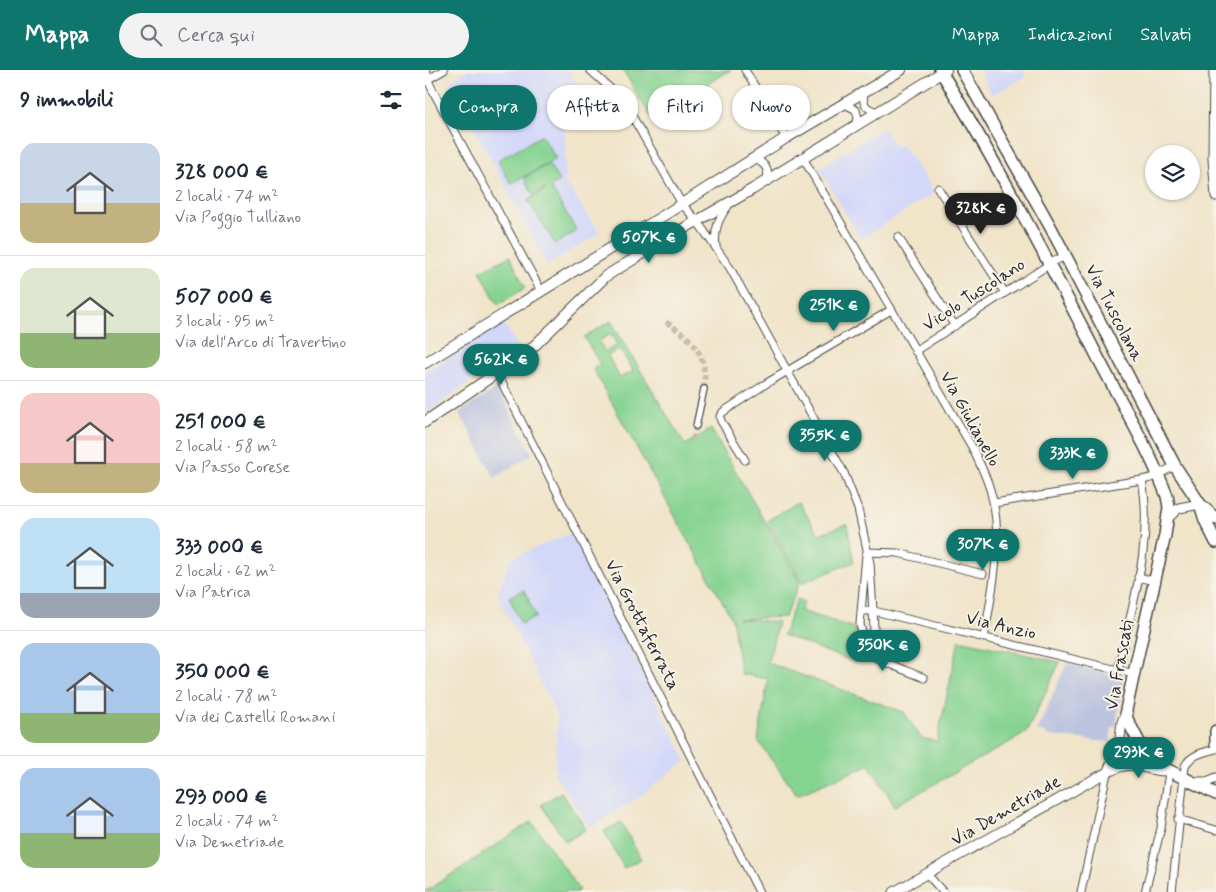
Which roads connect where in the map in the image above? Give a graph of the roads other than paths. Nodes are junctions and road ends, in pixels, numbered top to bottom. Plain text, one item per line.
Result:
1 (426, 70) edge
2 (444, 70) edge
3 (590, 70) edge
4 (745, 70) edge
5 (901, 70) edge
6 (962, 70) edge
7 (1214, 70) edge
8 (943, 71) edge
9 (426, 81) edge
10 (864, 92) junction
11 (845, 104) junction
12 (877, 112) junction
13 (856, 125) junction
14 (785, 138) junction
15 (803, 158) junction
16 (752, 159) junction
17 (765, 181) junction
18 (938, 188) dead end
19 (1216, 196) edge
20 (729, 203) junction
21 (682, 204) junction
22 (697, 221) junction
23 (898, 237) dead end
24 (717, 249) junction
25 (1065, 256) junction
26 (1049, 264) junction
27 (541, 291) junction
28 (1005, 292) junction
29 (891, 310) junction
30 (955, 326) junction
31 (915, 352) junction
32 (425, 362) edge
33 (788, 371) junction
34 (497, 373) junction
35 (1133, 386) junction
36 (704, 388) tunnel mouth
37 (1117, 393) junction
38 (425, 422) edge
39 (696, 426) tunnel mouth
40 (745, 460) dead end
41 (1175, 466) junction
42 (1158, 474) junction
43 (1142, 480) junction
44 (994, 504) junction
45 (1200, 504) junction
46 (1215, 516) edge
47 (1168, 518) junction
48 (1216, 542) edge
49 (867, 552) junction
50 (983, 574) dead end
51 (1139, 577) junction
52 (1155, 581) junction
53 (861, 611) junction
54 (874, 611) junction
55 (984, 638) junction
56 (867, 644) junction
57 (1118, 670) junction
58 (1134, 674) junction
59 (924, 678) dead end
60 (1126, 710) junction
61 (1216, 732) edge
62 (1216, 744) edge
63 (1216, 749) edge
64 (1167, 772) junction
65 (1107, 773) junction
66 (1183, 778) junction
67 (1216, 778) edge
68 (1194, 782) junction
69 (1216, 794) edge
70 (1178, 819) junction
71 (1216, 830) edge
72 (927, 874) junction
73 (759, 892) edge
74 (894, 892) edge
75 (943, 892) edge
76 (1081, 892) edge
77 (1145, 892) edge
78 (1172, 892) edge

1 - 9 street
2 - 9 street
3 - 21 street
4 - 14 street
5 - 10 main road
6 - 25 main road, Via Tuscolana
7 - 19 street
8 - 12 main road
8 - 26 main road, Via Tuscolana
9 - 27 street
10 - 11 main road
10 - 12 street
11 - 13 street
11 - 14 main road
12 - 13 main road
13 - 15 main road
14 - 16 main road
15 - 17 main road
15 - 29 street, Via Giulianello
16 - 17 street
16 - 21 main road
17 - 20 main road
18 - 28 street
20 - 22 main road
20 - 24 street
21 - 22 street
21 - 27 main road
22 - 24 street
22 - 34 main road
23 - 30 street
24 - 33 street
25 - 26 street, Via Tuscolana
25 - 35 main road, Via Tuscolana
26 - 28 street, Vicolo Tuscolano
26 - 37 main road, Via Tuscolana
27 - 32 main road
28 - 30 street, Vicolo Tuscolano
29 - 31 street, Via Giulianello
29 - 33 street
30 - 31 street, Vicolo Tuscolano
31 - 44 street, Via Giulianello
33 - 40 street
33 - 49 street
34 - 38 main road
34 - 73 street, Via Grottaferrata
35 - 37 street, Via Tuscolana
35 - 41 main road, Via Tuscolana
36 - 39 street
37 - 42 main road, Via Tuscolana
41 - 42 street
41 - 45 main road, Via Tuscolana
42 - 43 street
42 - 47 main road, Via Tuscolana
43 - 44 street
43 - 51 street, Via Frascati
44 - 55 street, Via Giulianello
45 - 46 main road, Via Tuscolana
45 - 47 street
45 - 48 main road, Via Tuscolana
47 - 52 main road, Via Frascati
49 - 50 street
49 - 53 street
49 - 54 street
51 - 52 street
51 - 57 street, Via Frascati
52 - 58 main road, Via Frascati
53 - 54 street, Via Anzio
53 - 56 street
54 - 55 street, Via Anzio
54 - 56 street
55 - 57 street, Via Anzio
56 - 59 street
57 - 58 street, Via Anzio
58 - 60 main road, Via Frascati
60 - 64 main road, Via Frascati
60 - 65 street
61 - 62 main road
63 - 66 street
64 - 65 street, Via Demetriade
64 - 66 main road, Via Frascati
64 - 77 street
65 - 72 street, Via Demetriade
65 - 76 street
66 - 68 main road, Via Frascati
66 - 70 street
67 - 68 street
68 - 69 main road
70 - 71 street
70 - 78 street
72 - 74 street, Via Demetriade
72 - 75 street

